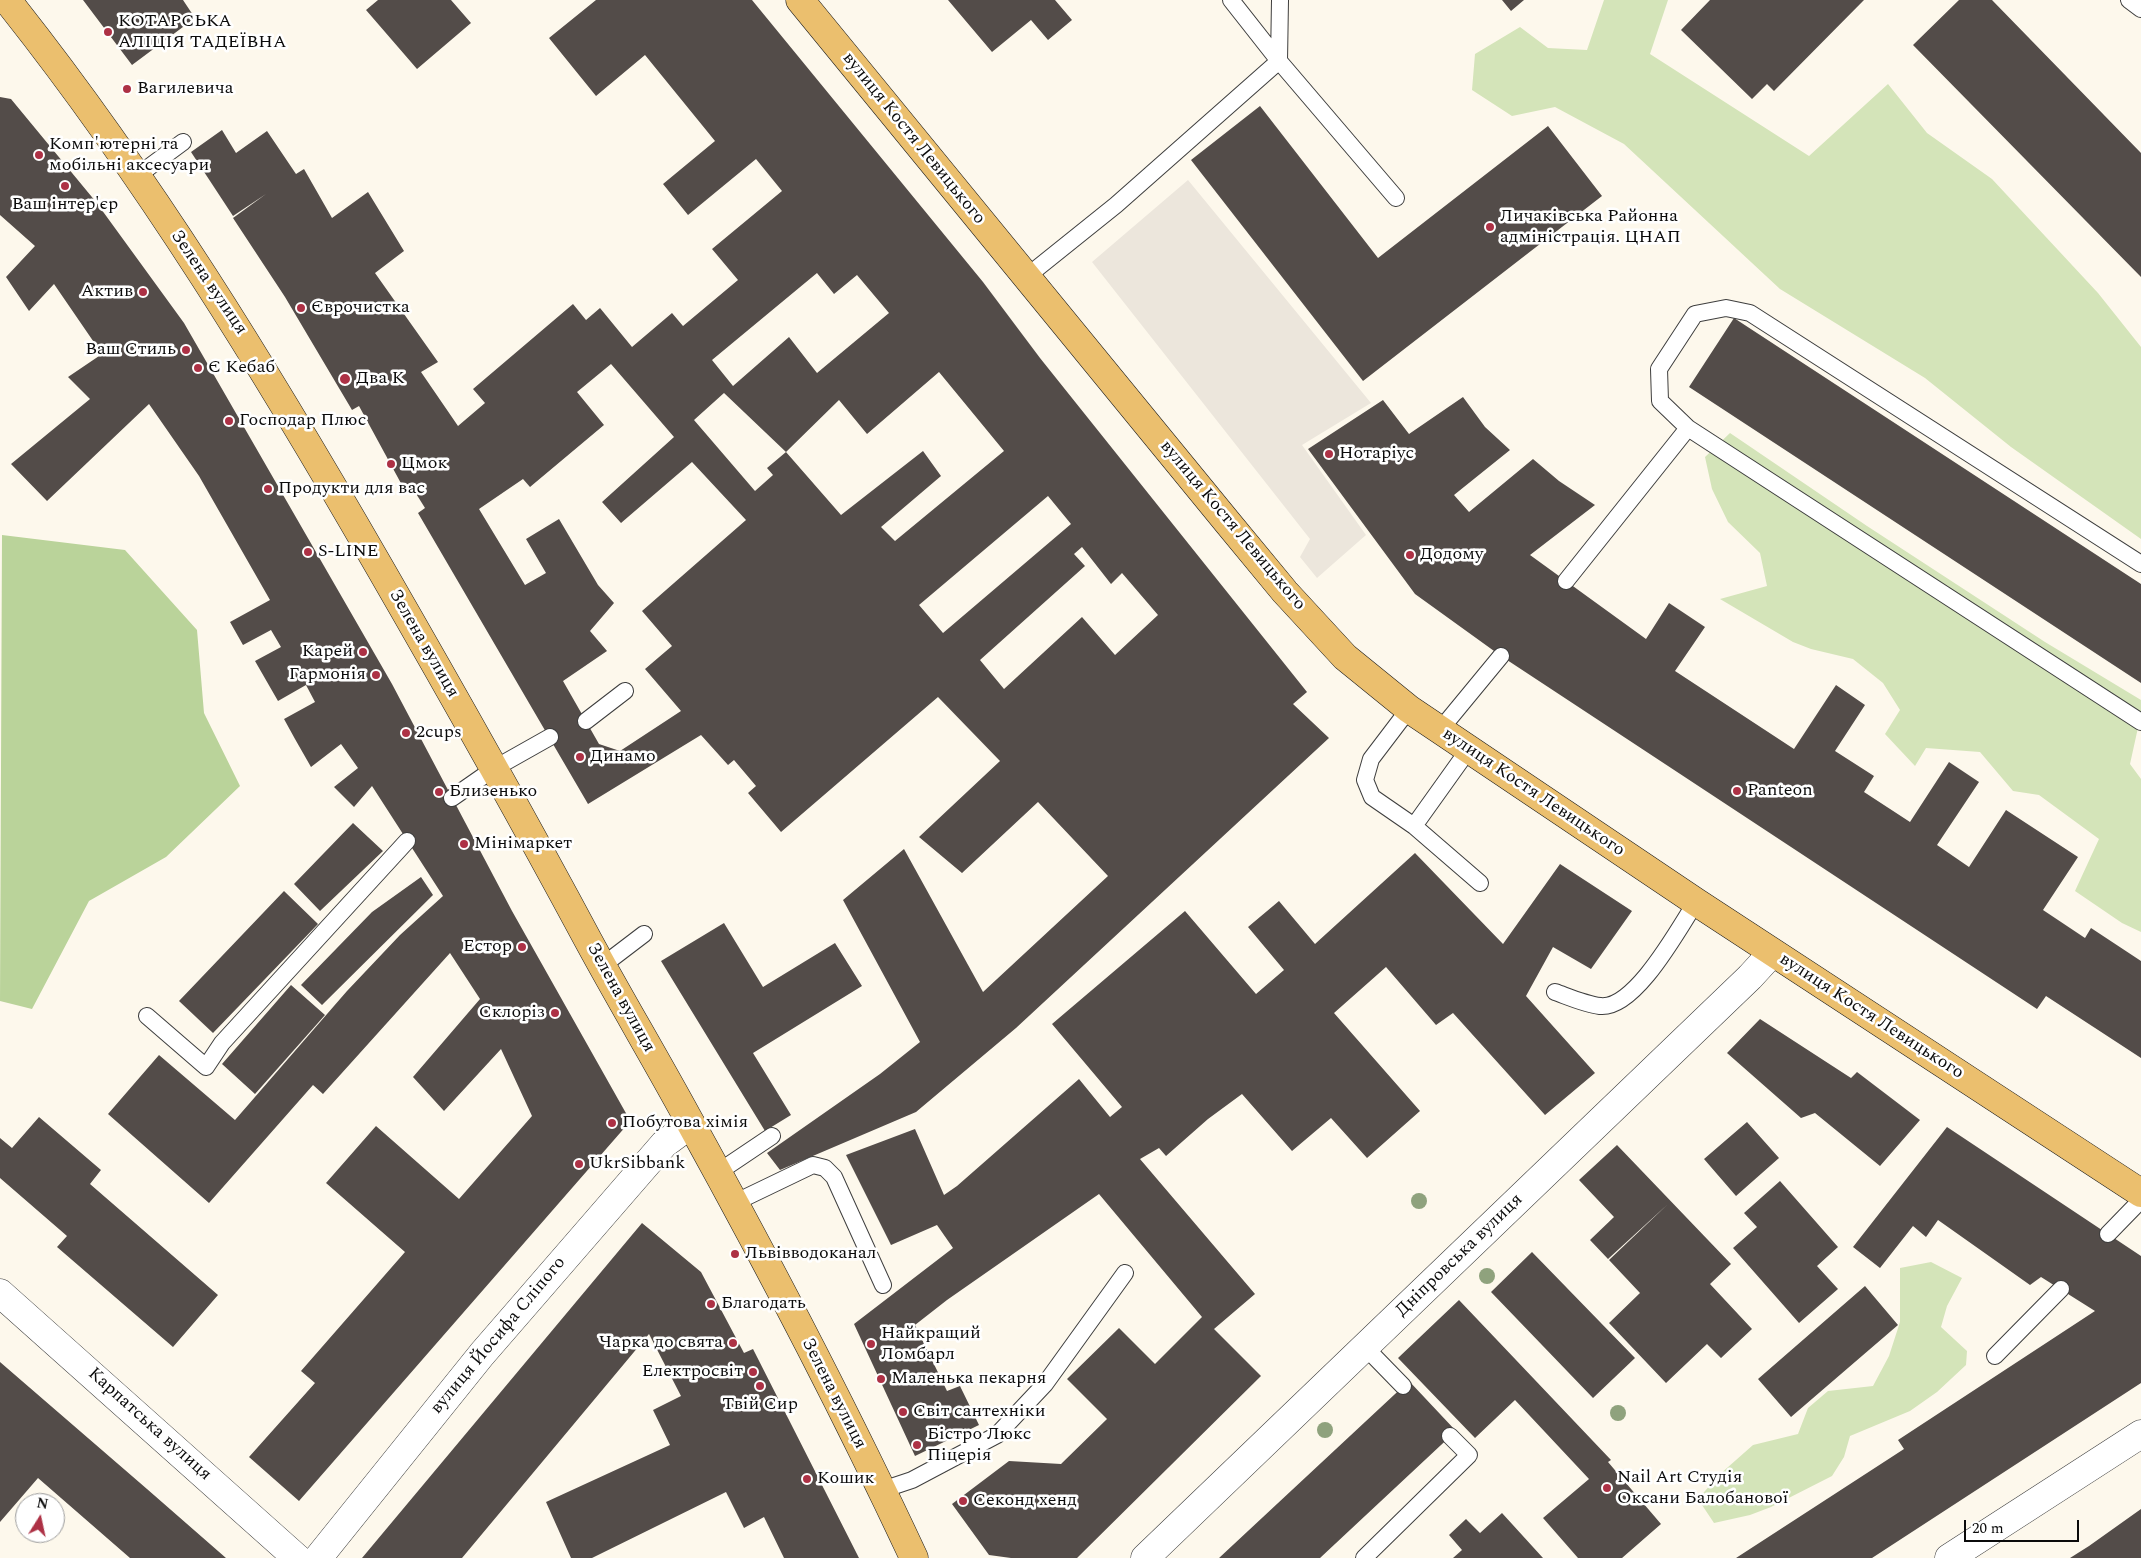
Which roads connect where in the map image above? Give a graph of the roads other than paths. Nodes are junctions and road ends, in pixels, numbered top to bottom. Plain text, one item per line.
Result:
1 (800, 0) edge
2 (1232, 0) edge
3 (1280, 0) edge
4 (2130, 0) edge
5 (6, 7) edge
6 (2141, 9) edge
7 (1279, 61) junction
8 (183, 142) dead end
9 (137, 176) junction
10 (1396, 198) dead end
11 (1025, 278) junction
12 (1688, 428) junction
13 (2141, 564) edge
14 (1566, 581) dead end
15 (1501, 656) dead end
16 (626, 691) dead end
17 (1409, 709) junction
18 (586, 721) dead end
19 (2141, 722) edge
20 (1440, 730) junction
21 (550, 737) dead end
22 (1468, 748) junction
23 (495, 768) junction
24 (452, 798) dead end
25 (1414, 826) junction
26 (408, 841) dead end
27 (1480, 883) dead end
28 (1696, 902) junction
29 (644, 934) dead end
30 (1772, 953) junction
31 (602, 966) junction
32 (1555, 992) dead end
33 (147, 1016) dead end
34 (691, 1124) junction
35 (772, 1136) dead end
36 (717, 1173) junction
37 (2141, 1193) edge
38 (2141, 1200) edge
39 (734, 1203) junction
40 (2108, 1234) dead end
41 (1125, 1273) dead end
42 (883, 1285) dead end
43 (2061, 1289) dead end
44 (0, 1293) edge
45 (1365, 1347) junction
46 (1995, 1356) dead end
47 (1403, 1386) dead end
48 (2141, 1434) edge
49 (1450, 1436) dead end
50 (882, 1490) junction
51 (297, 1558) edge
52 (318, 1558) edge
53 (914, 1558) edge
54 (1145, 1558) edge
55 (1364, 1558) edge
56 (1949, 1558) edge

1 - 11 main road, вулиця Костя Левицького
2 - 7 lane
3 - 7 lane
4 - 6 lane
5 - 9 main road, Зелена вулиця
7 - 10 lane
7 - 11 lane
8 - 9 lane
9 - 23 main road, Зелена вулиця
11 - 17 main road, вулиця Костя Левицького
12 - 13 lane
12 - 14 lane
12 - 19 lane
15 - 20 lane
16 - 18 lane
17 - 20 main road, вулиця Костя Левицького
17 - 25 lane
20 - 22 main road, вулиця Костя Левицького
21 - 23 lane
22 - 25 lane
22 - 28 main road, вулиця Костя Левицького
23 - 24 lane
23 - 31 main road, Зелена вулиця
25 - 27 lane
26 - 33 lane
28 - 30 main road, вулиця Костя Левицького
28 - 32 lane
29 - 31 lane
30 - 37 main road, вулиця Костя Левицького
30 - 45 street, Дніпровська вулиця
31 - 34 main road, Зелена вулиця
34 - 36 main road, Зелена вулиця
34 - 52 street, вулиця Йосифа Сліпого
35 - 36 lane
36 - 39 main road, Зелена вулиця
38 - 40 lane
39 - 42 lane
39 - 50 main road, Зелена вулиця
41 - 50 lane
43 - 46 lane
44 - 51 street, Карпатська вулиця
45 - 47 lane
45 - 54 street, Дніпровська вулиця
48 - 56 street
49 - 55 lane
50 - 53 main road, Зелена вулиця

